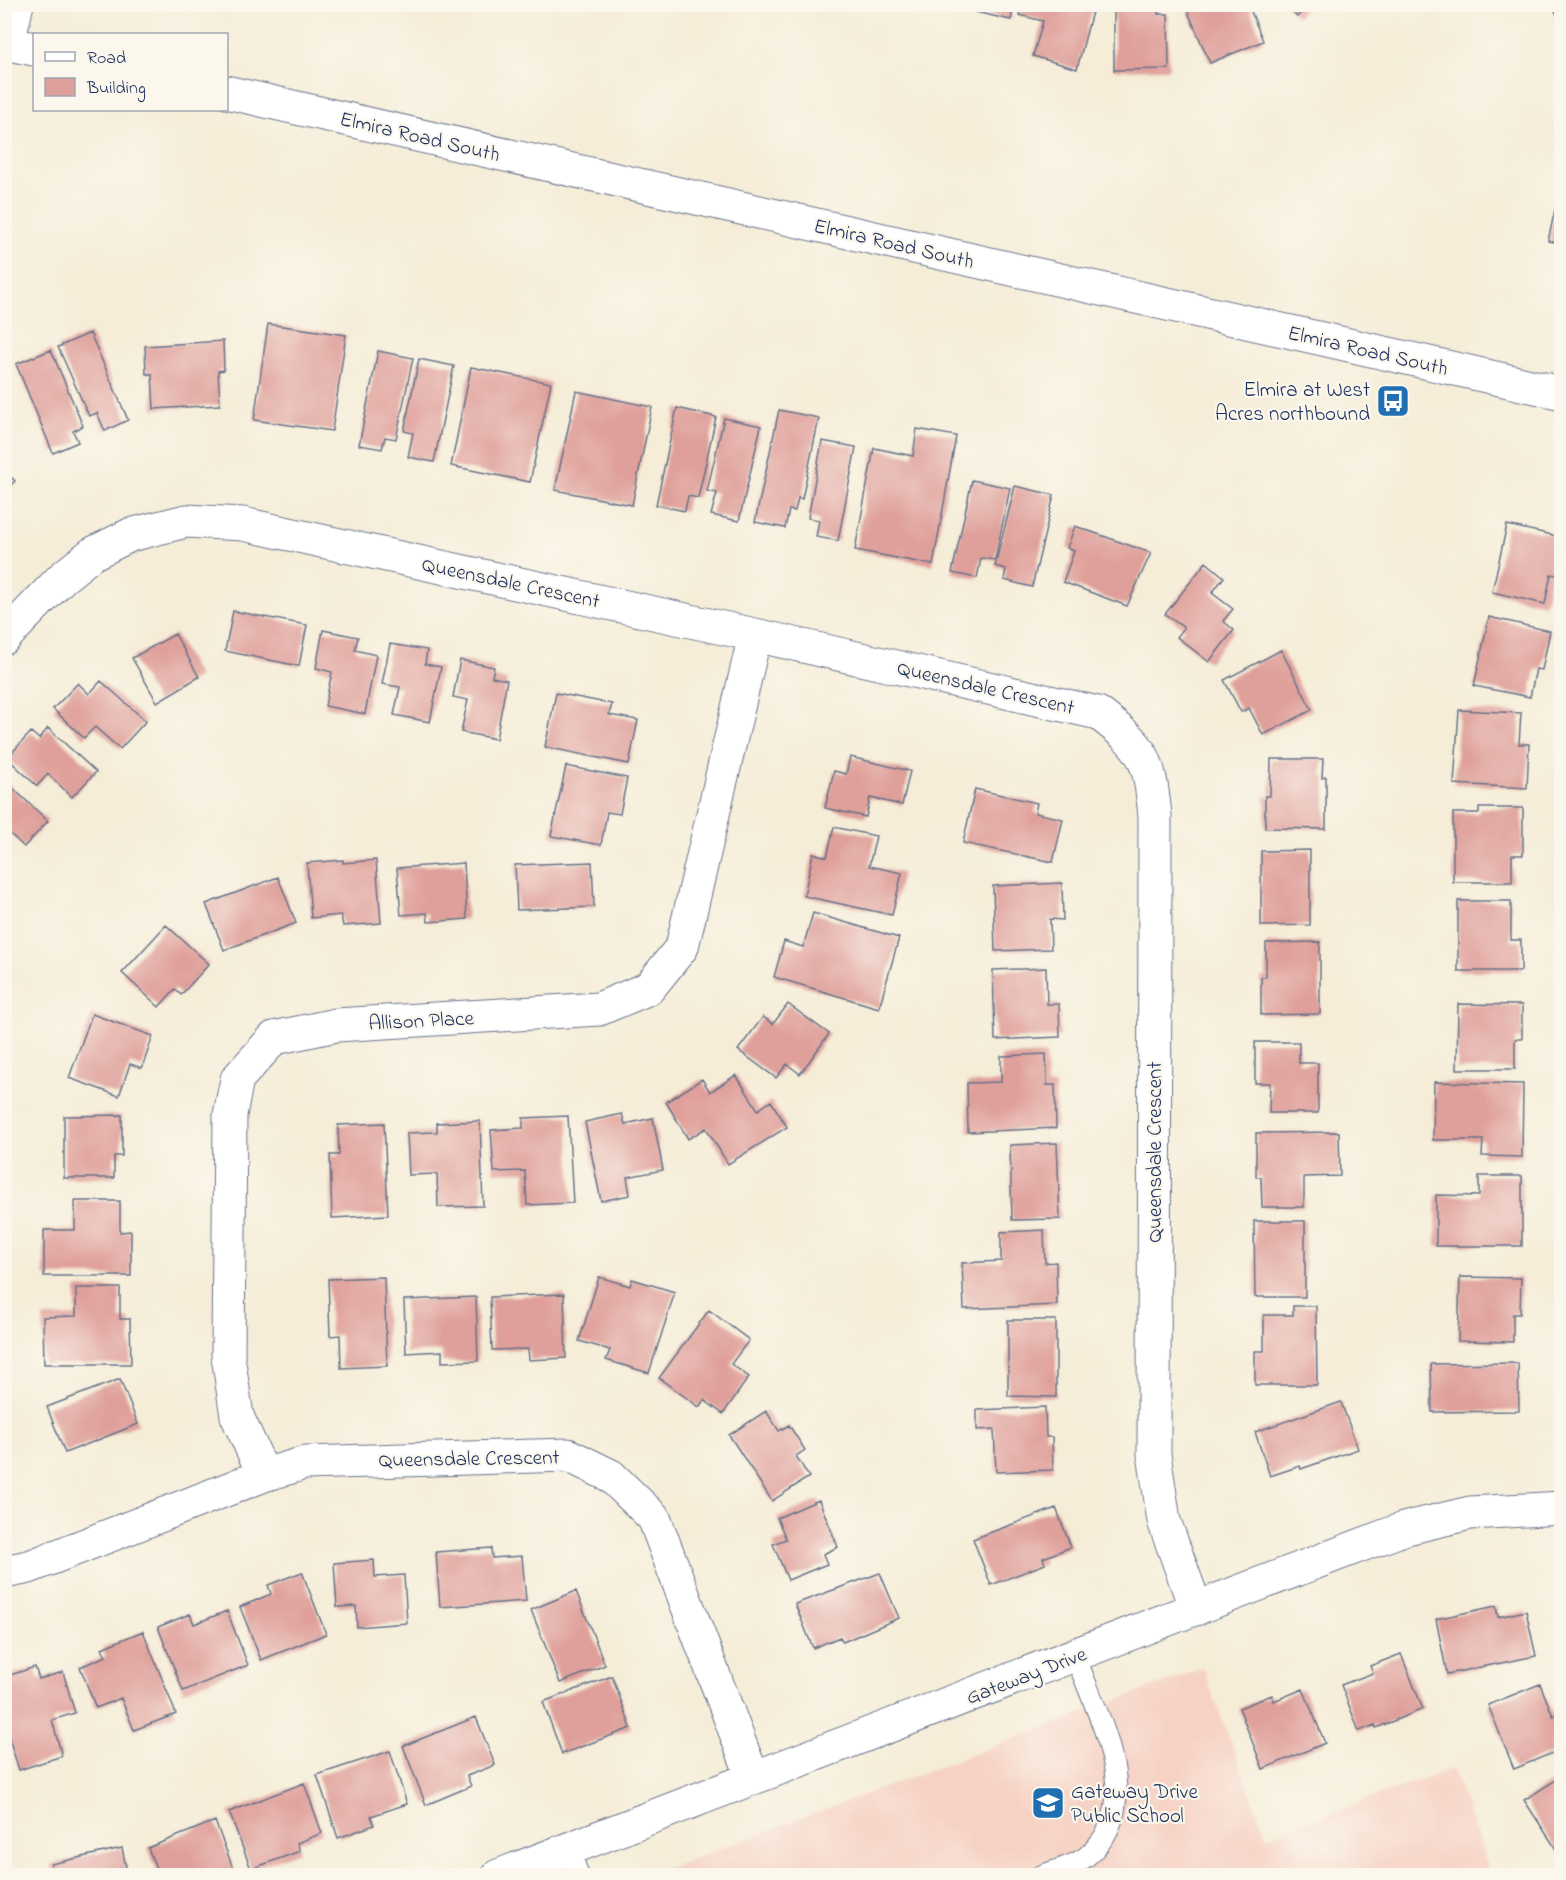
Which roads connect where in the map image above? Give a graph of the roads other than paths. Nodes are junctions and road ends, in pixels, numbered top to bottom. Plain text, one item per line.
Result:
1 (17, 4) edge
2 (16, 45) edge
3 (228, 92) edge
4 (1562, 393) edge
5 (755, 634) junction
6 (4, 638) edge
7 (264, 1475) junction
8 (1562, 1508) edge
9 (4, 1572) edge
10 (1196, 1609) junction
11 (1076, 1657) junction
12 (753, 1778) junction
13 (574, 1862) edge
14 (498, 1875) edge
15 (1040, 1875) edge

1 - 2 street
3 - 4 street, Elmira Road South
5 - 6 street, Queensdale Crescent
5 - 7 street, Allison Place
5 - 10 street, Queensdale Crescent
7 - 9 street, Queensdale Crescent
7 - 12 street, Queensdale Crescent
8 - 10 street, Gateway Drive
10 - 11 street, Gateway Drive
11 - 12 street, Gateway Drive
11 - 15 lane
12 - 13 street, Gateway Drive
13 - 14 street, Gateway Drive

